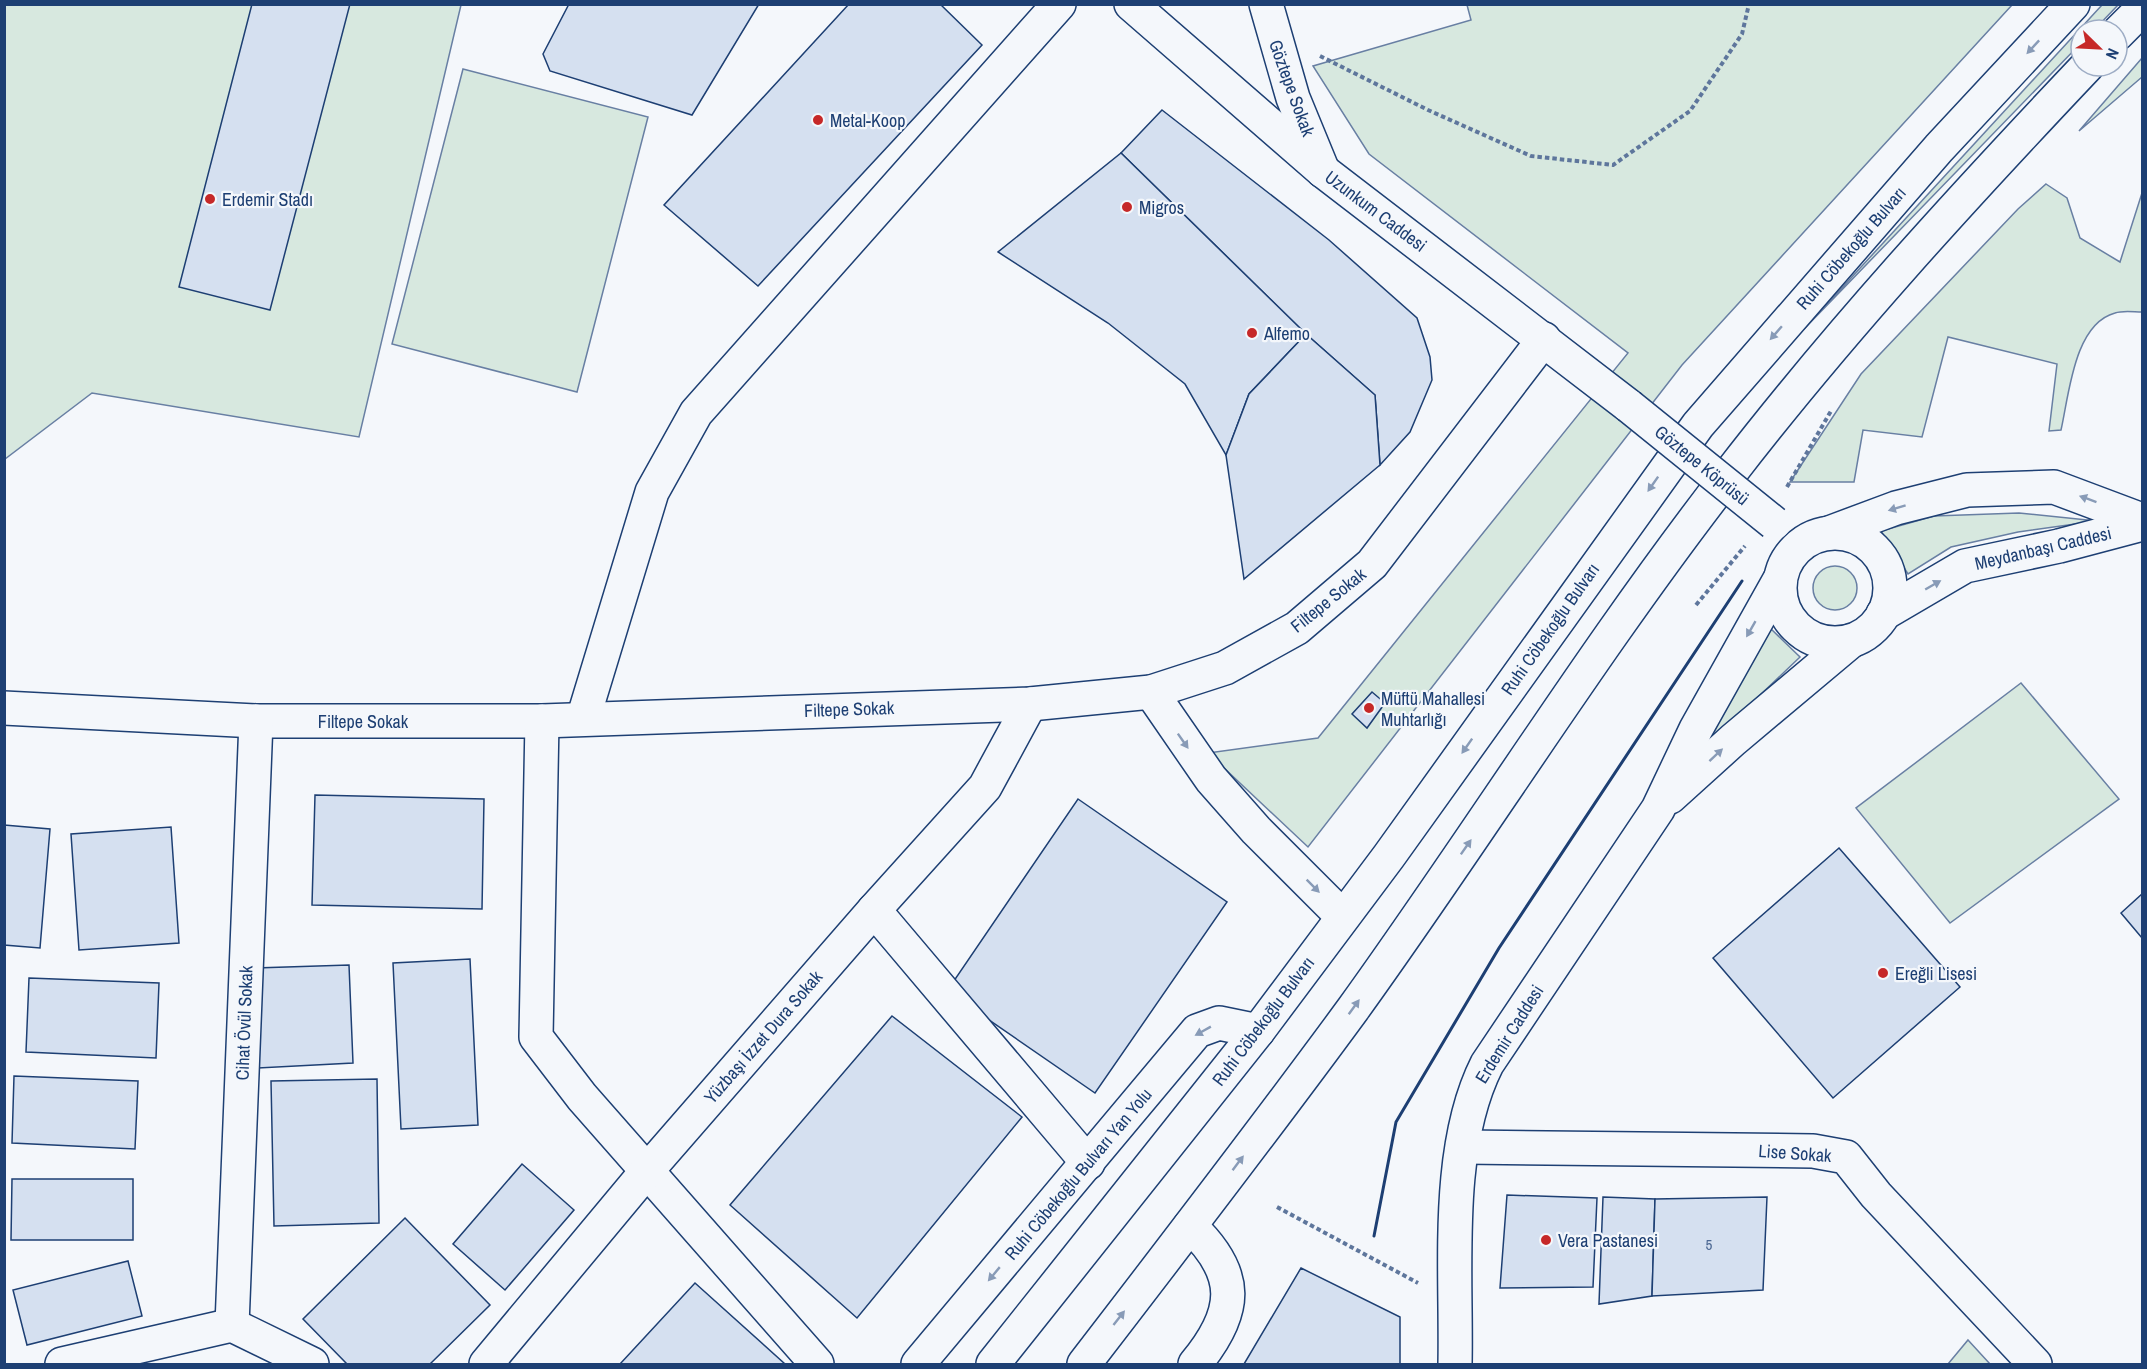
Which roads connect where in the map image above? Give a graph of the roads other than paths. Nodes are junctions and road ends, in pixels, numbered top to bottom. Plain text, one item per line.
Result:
1 (1059, 4) edge
2 (1131, 4) edge
3 (1266, 4) edge
4 (2073, 4) edge
5 (2142, 9) edge
6 (2129, 22) edge
7 (2076, 78) edge
8 (1323, 171) junction
9 (1544, 339) junction
10 (1629, 406) joint
11 (2142, 522) edge
12 (1815, 538) junction
13 (1780, 579) junction
14 (1883, 614) junction
15 (1851, 641) junction
16 (1150, 692) junction
17 (1030, 704) junction
18 (4, 708) edge
19 (583, 719) junction
20 (256, 721) junction
21 (542, 721) junction
22 (1658, 809) junction
23 (874, 910) junction
24 (1342, 916) junction
25 (1258, 1031) junction
26 (1464, 1147) junction
27 (1088, 1163) junction
28 (646, 1172) junction
29 (1190, 1226) junction
30 (232, 1325) junction
31 (62, 1365) edge
32 (312, 1365) edge
33 (486, 1365) edge
34 (817, 1365) edge
35 (918, 1365) edge
36 (993, 1365) edge
37 (1084, 1365) edge
38 (1194, 1365) edge
39 (1455, 1365) edge
40 (2035, 1365) edge

1 - 19 street
2 - 8 street, Uzunkum Caddesi
3 - 8 street, Göztepe Sokak
4 -> 24 street, Ruhi Cöbekoğlu Bulvarı
5 - 6 street
29 -> 7 street
8 - 9 street, Uzunkum Caddesi
9 - 10 street, Uzunkum Caddesi
9 - 16 street, Filtepe Sokak
10 - 12 street, Göztepe Köprüsü, bridge
11 -> 12 street, Meydanbaşı Caddesi
14 -> 11 street, Meydanbaşı Caddesi
12 - 13 street
12 - 14 street
13 - 15 street
13 -> 22 street, Erdemir Caddesi
14 - 15 street, Meydanbaşı Caddesi
22 -> 15 street, Erdemir Caddesi
16 - 17 street, Filtepe Sokak
16 -> 24 street
17 - 19 street, Filtepe Sokak
17 - 23 street, Yüzbaşı İzzet Dura Sokak
18 - 20 street, Filtepe Sokak
19 - 21 street, Filtepe Sokak
20 - 21 street, Filtepe Sokak
20 - 30 street, Cihat Övül Sokak
21 - 28 street
22 - 26 street, Erdemir Caddesi
23 - 27 street
23 - 28 street, Yüzbaşı İzzet Dura Sokak
24 - 25 street, Ruhi Cöbekoğlu Bulvarı
25 -> 27 street, Ruhi Cöbekoğlu Bulvarı Yan Yolu
25 - 36 street, Ruhi Cöbekoğlu Bulvarı
26 - 39 street, Erdemir Caddesi
26 - 40 street, Lise Sokak
27 -> 35 street, Ruhi Cöbekoğlu Bulvarı Yan Yolu
28 - 33 street, Yüzbaşı İzzet Dura Sokak
28 - 34 street
37 -> 29 street
29 - 38 street
30 - 31 street
30 - 32 street

